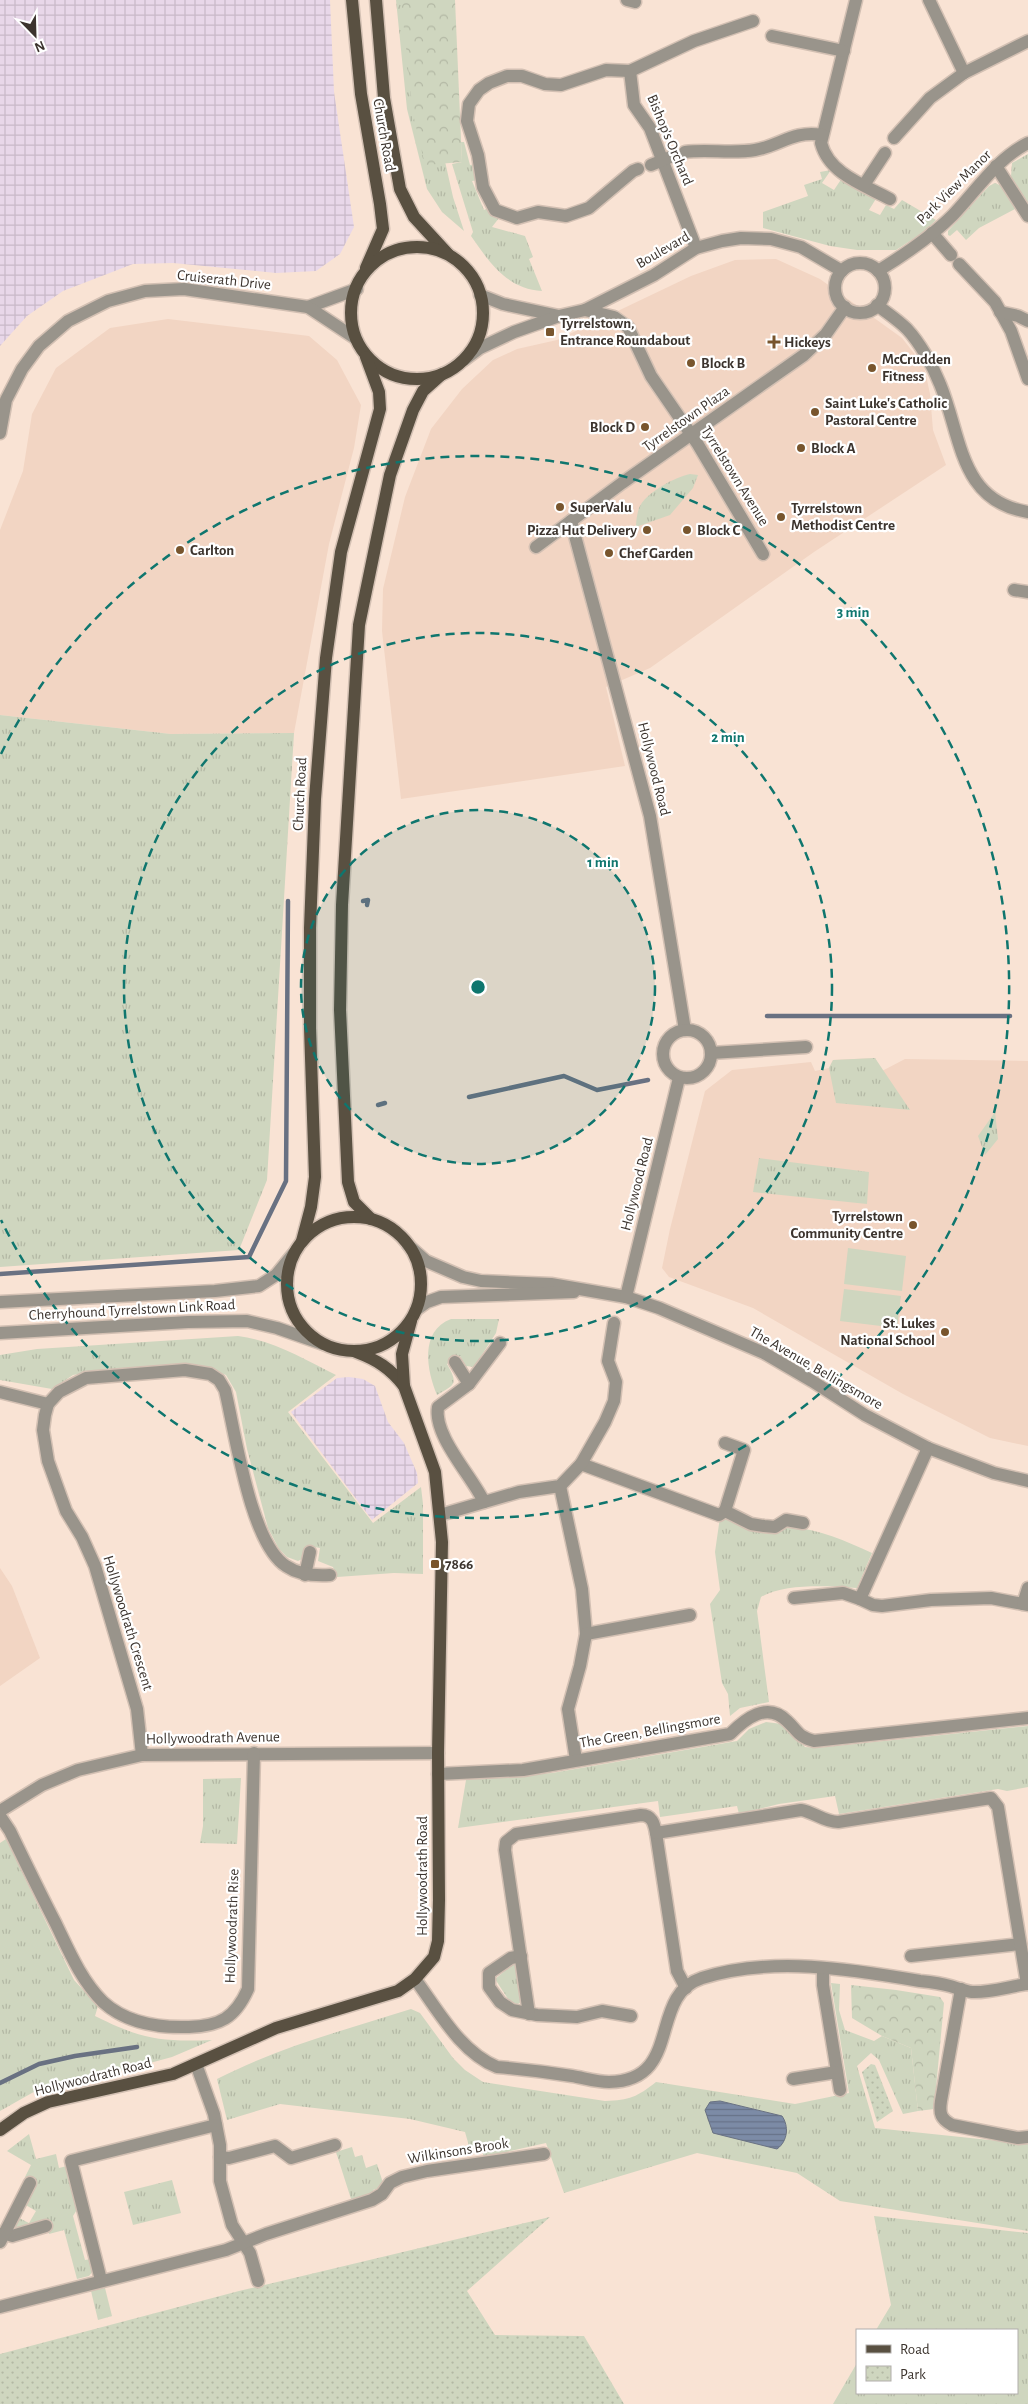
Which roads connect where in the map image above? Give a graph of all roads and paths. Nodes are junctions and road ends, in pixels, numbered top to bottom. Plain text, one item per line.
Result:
1 (352, 0) edge
2 (376, 0) edge
3 (856, 0) edge
4 (929, 0) edge
5 (753, 21) dead end
6 (772, 36) dead end
7 (1028, 41) edge
8 (844, 51) junction
9 (630, 70) junction
10 (964, 73) junction
11 (822, 135) junction
12 (894, 138) dead end
13 (1028, 143) edge
14 (884, 153) dead end
15 (674, 156) junction
16 (651, 165) dead end
17 (996, 166) junction
18 (638, 169) dead end
19 (864, 185) junction
20 (890, 199) dead end
21 (1028, 216) edge
22 (932, 233) junction
23 (696, 248) junction
24 (450, 256) junction
25 (842, 270) junction
26 (878, 271) junction
27 (364, 272) junction
28 (357, 289) junction
29 (480, 295) junction
30 (877, 305) junction
31 (308, 307) junction
32 (845, 307) junction
33 (584, 310) junction
34 (1000, 312) junction
35 (559, 316) junction
36 (1028, 321) edge
37 (354, 338) junction
38 (366, 357) junction
39 (464, 360) junction
40 (442, 374) junction
41 (1028, 379) edge
42 (0, 433) edge
43 (691, 435) junction
44 (1028, 512) edge
45 (571, 521) junction
46 (536, 547) dead end
47 (763, 554) dead end
48 (1014, 590) dead end
49 (1028, 592) edge
50 (685, 1030) junction
51 (806, 1047) dead end
52 (712, 1053) junction
53 (679, 1078) junction
54 (371, 1219) junction
55 (302, 1241) junction
56 (408, 1245) junction
57 (294, 1253) junction
58 (586, 1291) junction
59 (626, 1297) junction
60 (0, 1302) edge
61 (413, 1315) junction
62 (614, 1323) dead end
63 (0, 1333) edge
64 (500, 1343) dead end
65 (323, 1344) junction
66 (354, 1351) junction
67 (455, 1362) dead end
68 (469, 1384) junction
69 (404, 1386) junction
70 (0, 1392) edge
71 (48, 1404) junction
72 (725, 1443) dead end
73 (928, 1448) junction
74 (581, 1464) junction
75 (1028, 1481) edge
76 (560, 1486) junction
77 (484, 1502) junction
78 (725, 1511) junction
79 (440, 1515) junction
80 (803, 1523) dead end
81 (310, 1552) dead end
82 (305, 1575) junction
83 (330, 1576) dead end
84 (1028, 1588) edge
85 (794, 1598) dead end
86 (860, 1599) junction
87 (1026, 1605) edge
88 (690, 1614) dead end
89 (586, 1634) junction
90 (1028, 1718) edge
91 (254, 1753) junction
92 (438, 1753) junction
93 (142, 1755) junction
94 (576, 1760) junction
95 (438, 1774) junction
96 (0, 1811) edge
97 (0, 1816) edge
98 (656, 1832) junction
99 (1020, 1944) junction
100 (521, 1956) junction
101 (911, 1956) dead end
102 (823, 1969) junction
103 (415, 1979) junction
104 (1027, 1984) edge
105 (686, 1988) junction
106 (960, 1989) junction
107 (529, 2014) junction
108 (631, 2016) dead end
109 (196, 2064) junction
110 (836, 2072) junction
111 (793, 2079) dead end
112 (840, 2090) dead end
113 (216, 2124) junction
114 (0, 2130) edge
115 (1028, 2137) edge
116 (335, 2145) dead end
117 (544, 2154) dead end
118 (220, 2157) junction
119 (30, 2183) dead end
120 (46, 2226) dead end
121 (2, 2237) edge
122 (244, 2243) junction
123 (101, 2280) junction
124 (258, 2280) dead end
125 (0, 2307) edge

1 - 27 main road, Church Road
2 - 24 main road, Church Road
3 - 8 street
4 - 10 street
5 - 9 street
6 - 8 street
7 - 10 street
8 - 11 street
9 - 15 street, Bishop's Orchard
9 - 18 street
10 - 12 street
11 - 15 street, Bishop's Orchard
11 - 19 street
13 - 17 street, Park View Manor
14 - 19 street
15 - 16 street
15 - 23 street, Bishop's Orchard
17 - 21 street
17 - 22 street, Park View Manor
19 - 20 street
22 - 26 street, Park View Manor
22 - 34 street
23 - 25 street, Boulevard
23 - 33 street, Boulevard
24 - 27 main road
24 - 29 main road
25 - 26 street
25 - 32 street
26 - 30 street
27 - 28 main road
28 - 31 street
28 - 37 main road
29 - 35 street, Boulevard
29 - 39 main road
30 - 32 street
30 - 44 street
31 - 37 street
31 - 42 street, Cruiserath Drive
32 - 43 street, Tyrrelstown Plaza
33 - 35 street, Boulevard
33 - 43 street, Tyrrelstown Avenue
34 - 36 street
34 - 41 street
35 - 39 street, Boulevard
37 - 38 main road
38 - 40 main road
38 - 55 main road, Church Road
39 - 40 main road
40 - 54 main road
43 - 45 street, Tyrrelstown Plaza
43 - 47 street, Tyrrelstown Avenue
45 - 46 street, Tyrrelstown Plaza
45 - 50 street, Hollywood Road
48 - 49 street
50 - 52 street
50 - 53 street
51 - 52 street
52 - 53 street
53 - 59 street, Hollywood Road
54 - 55 main road
54 - 56 main road
55 - 57 main road
56 - 58 street, The Avenue, Bellingsmore
56 - 61 main road
57 - 60 street, Cherryhound Tyrrelstown Link Road
57 - 65 main road
58 - 59 street, The Avenue, Bellingsmore
58 - 61 street, The Avenue, Bellingsmore
59 - 73 street, The Avenue, Bellingsmore
61 - 66 main road
61 - 69 main road, Hollywoodrath Road
62 - 74 street
63 - 65 street, Cherryhound Tyrrelstown Link Road
64 - 68 street
65 - 66 main road
66 - 69 main road, Hollywoodrath Road
67 - 68 street
68 - 77 street
69 - 79 main road, Hollywoodrath Road
70 - 71 street
71 - 82 street
71 - 93 street, Hollywoodrath Crescent
72 - 78 street
73 - 75 street, The Avenue, Bellingsmore
73 - 86 street
74 - 76 street
74 - 78 street
76 - 77 street
76 - 89 street
77 - 79 street
78 - 80 street
79 - 92 main road, Hollywoodrath Road
81 - 82 street
82 - 83 street
84 - 87 street
85 - 86 street
86 - 87 street
88 - 89 street
89 - 94 street
90 - 94 street, The Green, Bellingsmore
91 - 92 street, Hollywoodrath Avenue
91 - 93 street, Hollywoodrath Avenue
91 - 97 street, Hollywoodrath Rise
92 - 95 main road, Hollywoodrath Road
93 - 96 street, Hollywoodrath Avenue
94 - 95 street, The Green, Bellingsmore
95 - 103 main road, Hollywoodrath Road
98 - 99 street
98 - 100 street
98 - 105 street
99 - 101 street
99 - 104 street
100 - 107 street
100 - 107 street
102 - 105 street
102 - 106 street
102 - 110 street
103 - 105 street
103 - 109 main road, Hollywoodrath Road
104 - 106 street
106 - 115 street
107 - 108 street
109 - 113 street
109 - 114 main road, Hollywoodrath Road
110 - 111 street
110 - 112 street
113 - 118 street
113 - 123 street
116 - 118 street
117 - 122 street, Wilkinsons Brook
118 - 122 street
119 - 121 street
120 - 121 street
122 - 123 street, Wilkinsons Brook
122 - 124 street
123 - 125 street, Wilkinsons Brook

